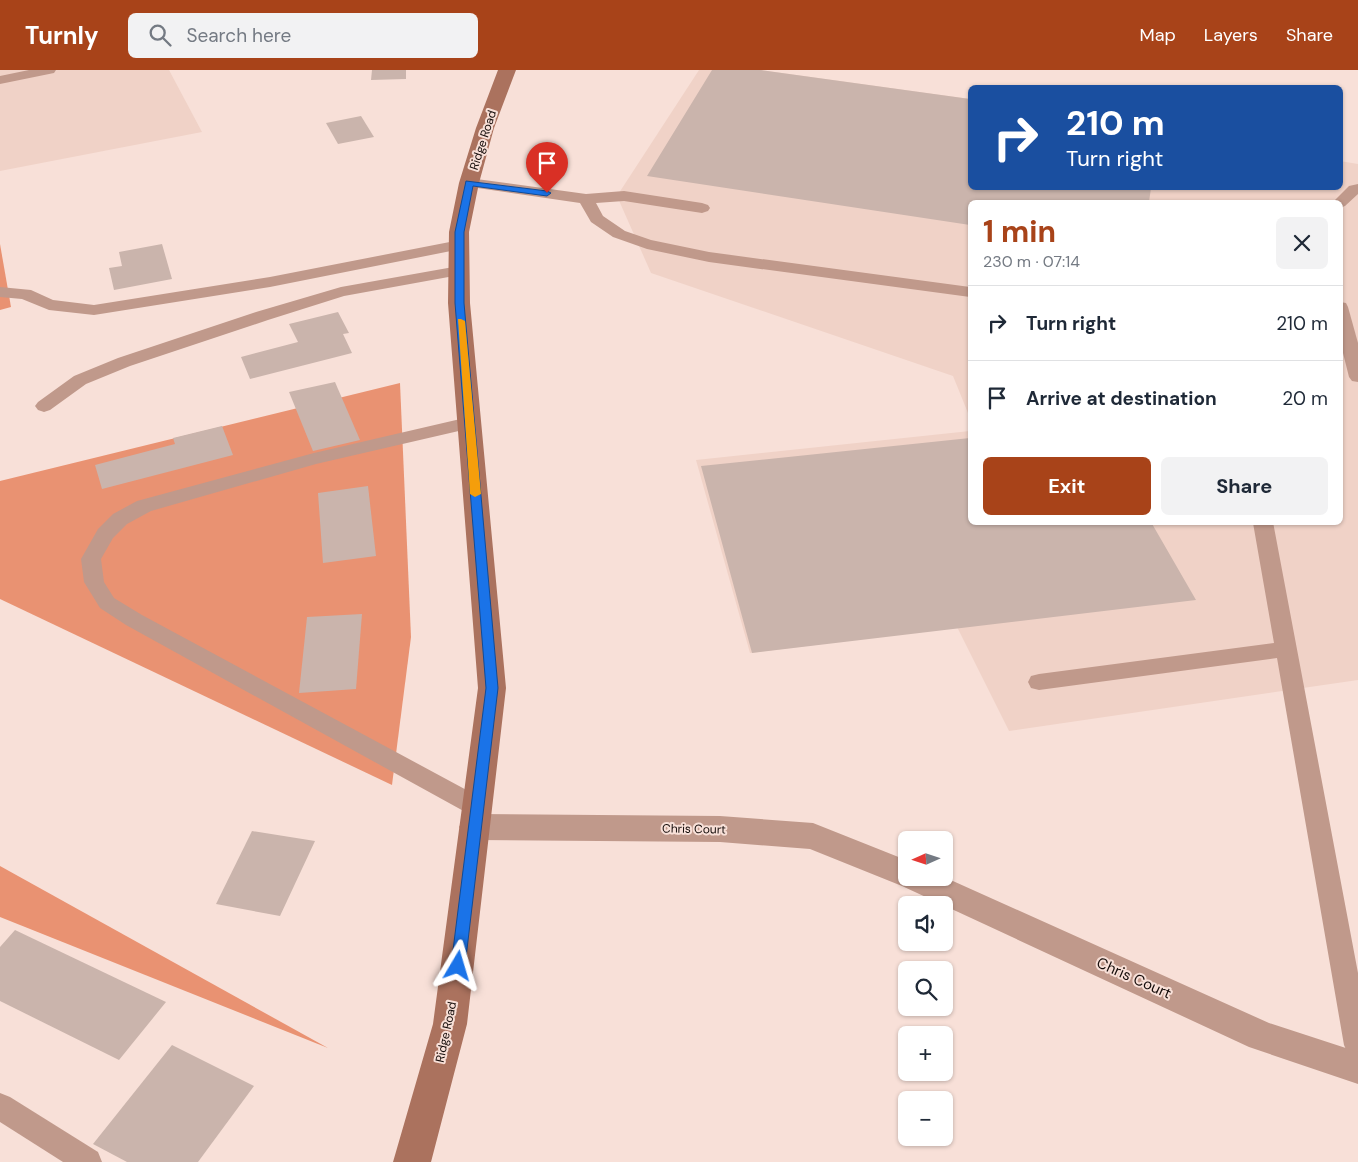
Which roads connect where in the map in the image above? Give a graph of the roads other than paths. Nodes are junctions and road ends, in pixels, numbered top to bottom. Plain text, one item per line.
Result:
1 (49, 70) edge
2 (507, 70) edge
3 (0, 80) edge
4 (469, 183) junction
5 (1358, 189) edge
6 (586, 198) junction
7 (1343, 200) edge
8 (702, 208) dead end
9 (460, 258) junction
10 (0, 292) edge
11 (968, 292) edge
12 (1343, 319) edge
13 (1358, 377) edge
14 (44, 406) dead end
15 (469, 423) junction
16 (1263, 525) edge
17 (1286, 649) junction
18 (1039, 682) dead end
19 (476, 817) junction
20 (898, 871) edge
21 (932, 886) edge
22 (1358, 1044) edge
23 (1358, 1068) edge
24 (0, 1106) edge
25 (88, 1162) edge
26 (412, 1162) edge

1 - 3 lane
2 - 4 street, Ridge Road
4 - 6 lane
4 - 9 street, Ridge Road
5 - 7 lane
6 - 8 lane
6 - 11 lane
9 - 10 lane
9 - 14 lane
9 - 15 street, Ridge Road
12 - 13 lane
15 - 19 street, Ridge Road
15 - 19 lane
16 - 17 lane
17 - 18 lane
17 - 22 lane
19 - 20 street, Chris Court
19 - 26 street, Ridge Road
21 - 23 street, Chris Court
24 - 25 lane

